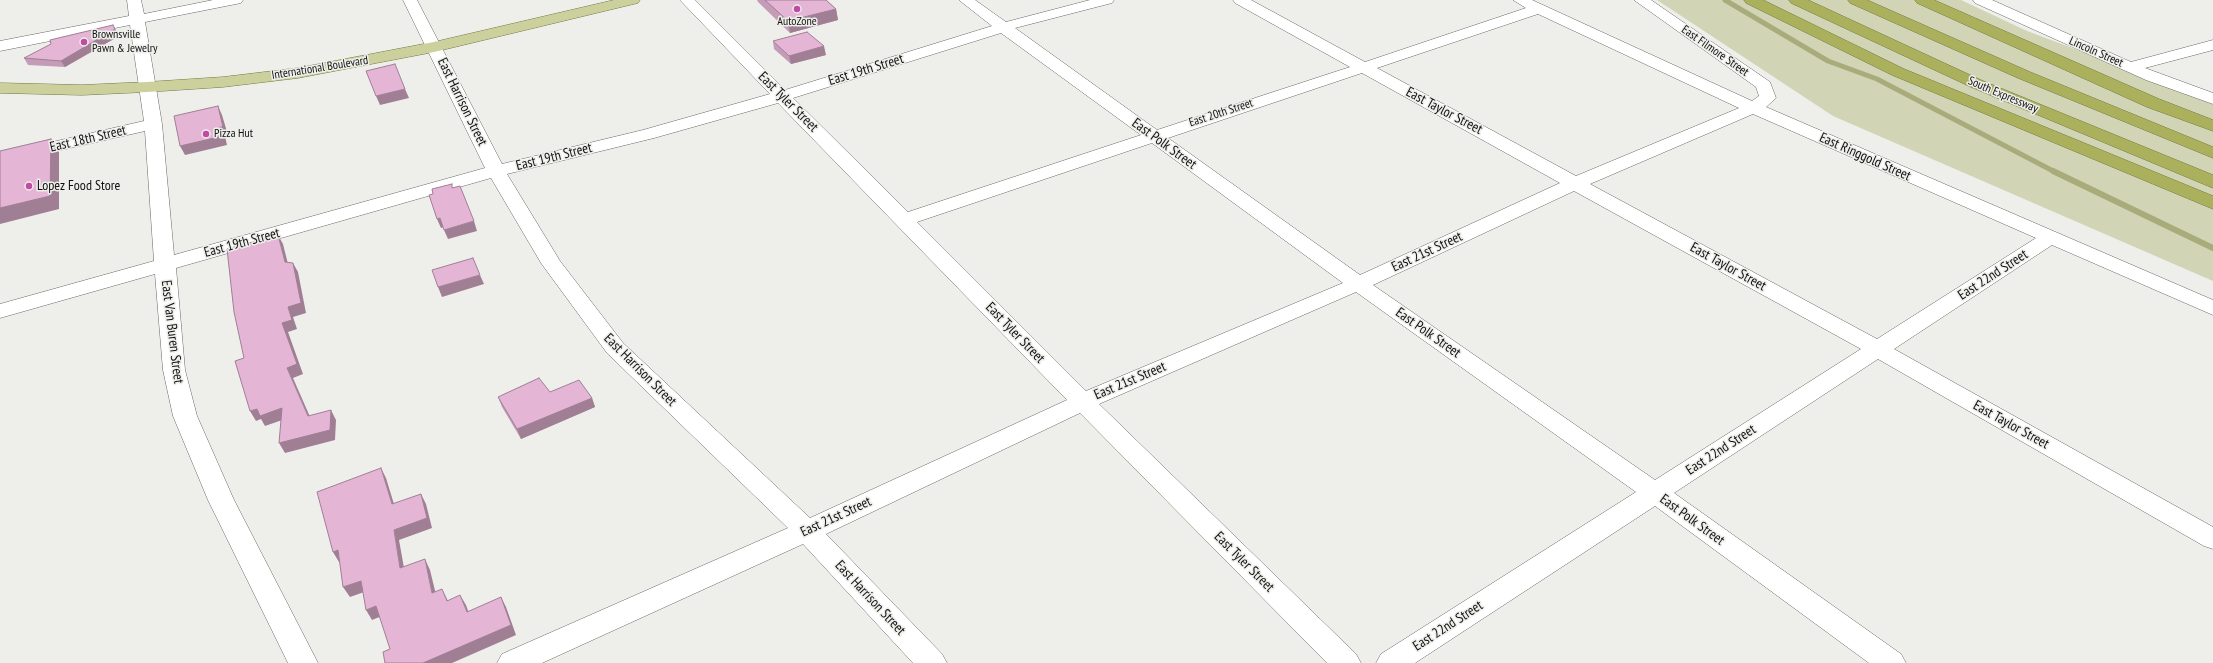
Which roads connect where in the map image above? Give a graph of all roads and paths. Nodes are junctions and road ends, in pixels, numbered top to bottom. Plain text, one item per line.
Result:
1 (236, 0) edge
2 (410, 0) edge
3 (633, 0) edge
4 (687, 0) edge
5 (966, 0) edge
6 (1107, 0) edge
7 (1240, 0) edge
8 (1520, 0) edge
9 (1641, 0) edge
10 (1751, 0) edge
11 (1796, 0) edge
12 (1855, 0) edge
13 (1922, 0) edge
14 (1980, 0) edge
15 (1540, 9) junction
16 (135, 10) edge
17 (1003, 27) junction
18 (2213, 45) edge
19 (0, 46) edge
20 (434, 47) junction
21 (1361, 66) junction
22 (2130, 67) junction
23 (146, 87) junction
24 (0, 88) edge
25 (783, 96) junction
26 (2213, 99) edge
27 (1753, 108) junction
28 (153, 124) junction
29 (2213, 126) edge
30 (1153, 136) junction
31 (2213, 153) edge
32 (0, 159) edge
33 (496, 171) junction
34 (2213, 182) edge
35 (1576, 183) junction
36 (2213, 203) edge
37 (904, 220) junction
38 (2050, 238) junction
39 (164, 264) junction
40 (1358, 284) junction
41 (2213, 308) edge
42 (0, 311) edge
43 (1877, 349) junction
44 (1083, 402) junction
45 (1655, 493) junction
46 (807, 531) junction
47 (2213, 539) edge
48 (303, 663) edge
49 (512, 663) edge
50 (932, 663) edge
51 (1346, 663) edge
52 (1391, 663) edge
53 (1891, 663) edge

1 - 16 street
2 - 20 street, East Harrison Street
3 - 20 main road, International Boulevard
4 - 25 street, East Tyler Street
5 - 17 street, East Polk Street
6 - 17 street, East 19th Street
7 - 21 street, East Taylor Street
8 - 15 street, East Ringgold Street
9 - 27 street, East Filmore Street
10 - 36 highway
11 - 34 highway, South Expressway
12 - 31 highway, South Expressway
13 - 29 highway
14 - 22 street, Lincoln Street
15 - 21 street, East 20th Street
15 - 27 street, East Ringgold Street
16 - 19 street
16 - 23 street, East Van Buren Street
17 - 25 street, East 19th Street
17 - 30 street, East Polk Street
18 - 22 street
20 - 23 main road, International Boulevard
20 - 33 street, East Harrison Street
21 - 30 street, East 20th Street
21 - 35 street, East Taylor Street
22 - 26 street, Lincoln Street
23 - 24 main road, International Boulevard
23 - 28 street, East Van Buren Street
25 - 33 street, East 19th Street
25 - 37 street, East Tyler Street
27 - 35 street, East 21st Street
27 - 38 street, East Ringgold Street
28 - 32 street, East 18th Street
28 - 39 street, East Van Buren Street
30 - 37 street, East 20th Street
30 - 40 street, East Polk Street
33 - 39 street, East 19th Street
33 - 46 street, East Harrison Street
35 - 40 street, East 21st Street
35 - 43 street, East Taylor Street
37 - 44 street, East Tyler Street
38 - 41 street, East Ringgold Street
38 - 43 street, East 22nd Street
39 - 42 street, East 19th Street
39 - 48 street, East Van Buren Street
40 - 44 street, East 21st Street
40 - 45 street, East Polk Street
43 - 45 street, East 22nd Street
43 - 47 street, East Taylor Street
44 - 46 street, East 21st Street
44 - 51 street, East Tyler Street
45 - 52 street, East 22nd Street
45 - 53 street, East Polk Street
46 - 49 street, East 21st Street
46 - 50 street, East Harrison Street

